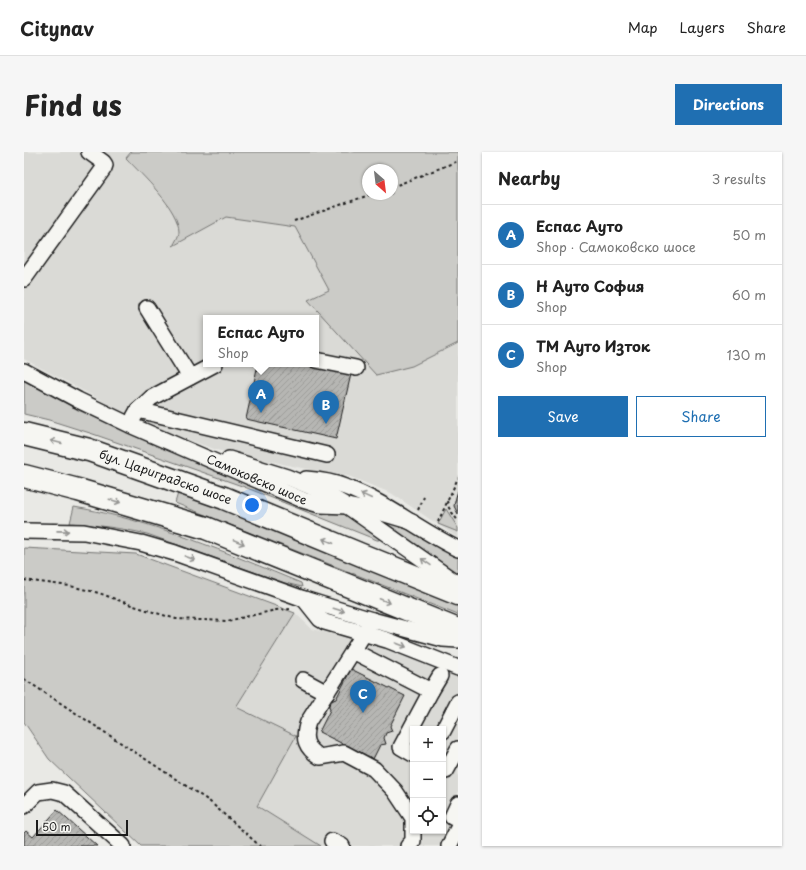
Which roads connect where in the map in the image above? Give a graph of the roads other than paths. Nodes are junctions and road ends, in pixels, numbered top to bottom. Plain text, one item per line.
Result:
1 (89, 152) edge
2 (24, 279) edge
3 (146, 308) dead end
4 (319, 361) edge
5 (209, 367) edge
6 (356, 368) dead end
7 (24, 371) edge
8 (190, 377) junction
9 (138, 410) junction
10 (130, 425) junction
11 (24, 434) edge
12 (170, 442) junction
13 (327, 454) dead end
14 (24, 476) edge
15 (288, 476) junction
16 (347, 506) junction
17 (414, 518) junction
18 (24, 531) edge
19 (458, 548) edge
20 (458, 584) edge
21 (458, 594) edge
22 (304, 599) junction
23 (372, 620) junction
24 (458, 630) edge
25 (364, 633) junction
26 (458, 640) edge
27 (353, 651) junction
28 (458, 668) edge
29 (440, 676) dead end
30 (303, 680) dead end
31 (431, 691) junction
32 (327, 693) junction
33 (458, 702) edge
34 (412, 726) edge
35 (445, 726) edge
36 (410, 730) edge
37 (458, 749) edge
38 (410, 752) edge
39 (446, 771) edge
40 (458, 804) edge
41 (24, 806) edge
42 (458, 820) edge
43 (458, 828) edge
44 (123, 846) edge
45 (408, 846) edge
46 (449, 846) edge

1 - 2 street
3 - 8 street
4 - 6 street
5 - 8 street
7 - 10 street, Самоковско шосе
8 - 9 street
9 - 10 street
9 - 13 street
10 - 12 street, Самоковско шосе
21 -> 11 highway, бул. Цариградско шосе
12 - 15 street, Самоковско шосе
12 - 16 street, Самоковско шосе
14 -> 24 highway
15 - 16 street, Самоковско шосе
17 -> 15 street
16 - 17 street
20 -> 16 street, Самоковско шосе
17 - 19 street
18 -> 22 street
22 -> 23 street
22 - 25 street
23 - 25 street
23 - 26 street
25 - 27 street
25 -> 28 street
27 - 31 street
27 - 32 street
29 - 31 street
30 - 32 street
31 - 34 street
32 - 45 street
33 - 35 street
36 - 38 street
37 - 39 street
40 - 42 street
41 - 44 street
43 - 46 street

